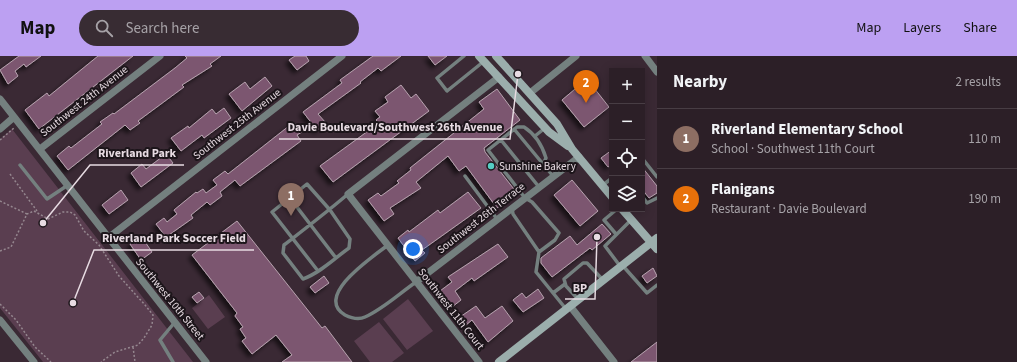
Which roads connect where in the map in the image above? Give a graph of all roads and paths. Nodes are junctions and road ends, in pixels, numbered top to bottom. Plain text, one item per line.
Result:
1 (160, 56) edge
2 (342, 56) edge
3 (464, 56) edge
4 (576, 56) edge
5 (645, 56) edge
6 (499, 57) edge
7 (482, 59) edge
8 (657, 72) edge
9 (499, 77) junction
10 (530, 93) junction
11 (0, 99) edge
12 (14, 117) junction
13 (545, 127) junction
14 (0, 128) edge
15 (14, 128) dead end
16 (514, 129) junction
17 (535, 136) junction
18 (0, 140) edge
19 (501, 140) junction
20 (40, 149) junction
21 (572, 149) junction
22 (579, 157) junction
23 (645, 162) edge
24 (20, 164) dead end
25 (543, 164) junction
26 (10, 174) dead end
27 (465, 176) dead end
28 (553, 176) junction
29 (657, 177) edge
30 (609, 180) edge
31 (68, 185) junction
32 (602, 186) junction
33 (539, 187) junction
34 (348, 194) junction
35 (609, 194) edge
36 (290, 198) junction
37 (525, 198) junction
38 (657, 198) edge
39 (645, 200) edge
40 (0, 201) edge
41 (512, 207) junction
42 (330, 210) junction
43 (614, 212) edge
44 (624, 212) edge
45 (38, 213) junction
46 (27, 214) junction
47 (497, 219) junction
48 (631, 220) junction
49 (310, 225) junction
50 (616, 234) junction
51 (108, 238) junction
52 (292, 238) junction
53 (655, 243) edge
54 (388, 245) junction
55 (0, 251) edge
56 (539, 252) junction
57 (336, 258) junction
58 (621, 266) junction
59 (318, 272) junction
60 (603, 280) junction
61 (416, 282) junction
62 (565, 284) junction
63 (657, 285) edge
64 (553, 293) junction
65 (578, 300) junction
66 (0, 304) edge
67 (568, 308) junction
68 (0, 320) edge
69 (175, 322) junction
70 (133, 348) junction
71 (34, 362) edge
72 (50, 362) edge
73 (101, 362) edge
74 (135, 362) edge
75 (173, 362) edge
76 (206, 362) edge
77 (478, 362) edge
78 (500, 362) edge
79 (614, 362) edge

1 - 20 street, Southwest 24th Avenue
2 - 51 street, Southwest 25th Avenue
3 - 7 lane
4 - 10 street
5 - 8 street
6 - 10 main road
7 - 9 main road
9 - 13 main road
9 - 34 street
10 - 21 main road
11 - 12 street, Southwest 10th Street
12 - 14 street
12 - 20 street, Southwest 10th Street
13 - 17 lane
13 - 21 main road
15 - 18 path
16 - 17 lane
16 - 19 lane
16 - 25 lane
17 - 25 lane
19 - 33 lane
19 - 37 lane
20 - 31 street, Southwest 10th Street
21 - 22 main road
22 - 28 street, Southwest 26th Terrace
22 - 32 main road
23 - 29 lane
24 - 31 lane
25 - 28 lane
26 - 45 path
27 - 47 lane
28 - 33 street, Southwest 26th Terrace
30 - 32 lane
31 - 51 street, Southwest 10th Street
32 - 35 main road
33 - 37 street, Southwest 26th Terrace
34 - 42 lane
34 - 54 street, Southwest 11th Court
36 - 42 lane
36 - 49 lane
36 - 52 lane
37 - 41 street, Southwest 26th Terrace
37 - 56 lane
38 - 39 lane
40 - 46 path
41 - 47 street, Southwest 26th Terrace
41 - 56 lane
42 - 49 lane
42 - 57 lane
43 - 50 lane
44 - 48 main road
45 - 46 path
45 - 70 path
46 - 55 path
47 - 61 street, Southwest 26th Terrace
48 - 50 lane
48 - 53 main road
49 - 52 lane
49 - 57 lane
50 - 58 lane
51 - 69 street, Southwest 10th Street
52 - 59 lane
52 - 59 lane
53 - 58 main road
54 - 61 street, Southwest 11th Court
54 - 61 lane
56 - 64 lane
57 - 59 lane
58 - 60 main road
58 - 63 lane
60 - 62 lane
60 - 65 main road
61 - 77 street, Southwest 11th Court
62 - 64 lane
62 - 65 lane
64 - 67 lane
65 - 67 main road
66 - 72 path
67 - 78 main road
67 - 79 street
68 - 71 street
69 - 75 lane
69 - 76 street, Southwest 10th Street
70 - 73 path
70 - 74 path

